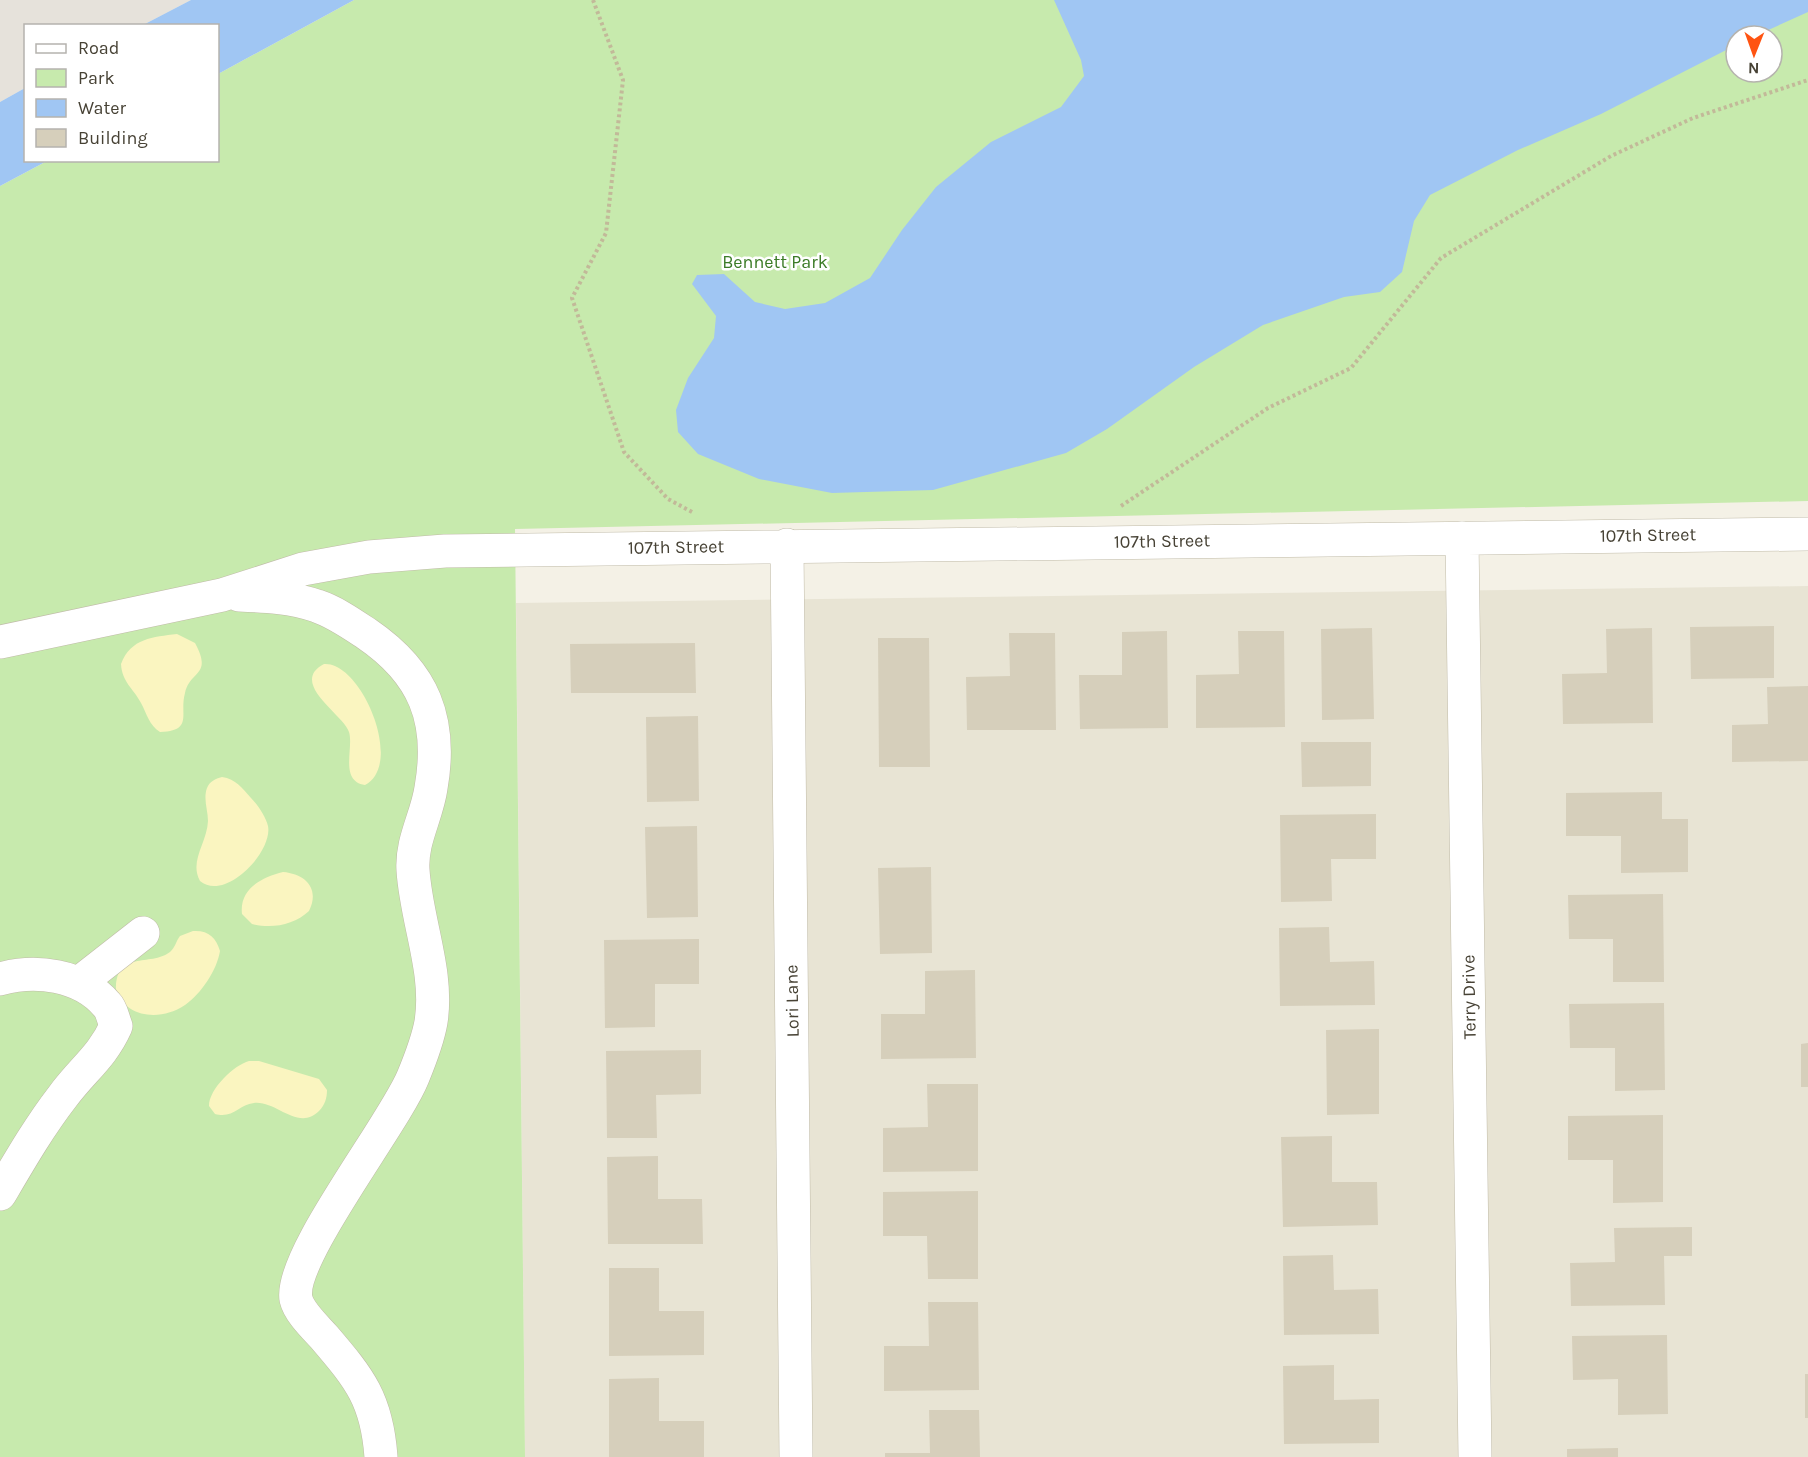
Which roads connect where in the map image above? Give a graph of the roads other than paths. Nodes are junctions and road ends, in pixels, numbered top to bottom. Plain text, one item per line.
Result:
1 (1808, 534) edge
2 (1462, 538) junction
3 (787, 545) junction
4 (222, 595) junction
5 (0, 642) edge
6 (142, 933) dead end
7 (0, 980) edge
8 (79, 983) junction
9 (0, 1194) edge
10 (381, 1457) edge
11 (796, 1457) edge
12 (1475, 1457) edge

1 - 2 street, 107th Street
2 - 3 street, 107th Street
2 - 12 street, Terry Drive
3 - 4 street, 107th Street
3 - 11 street, Lori Lane
4 - 5 street
4 - 10 street
6 - 8 street
7 - 8 street
8 - 9 street

